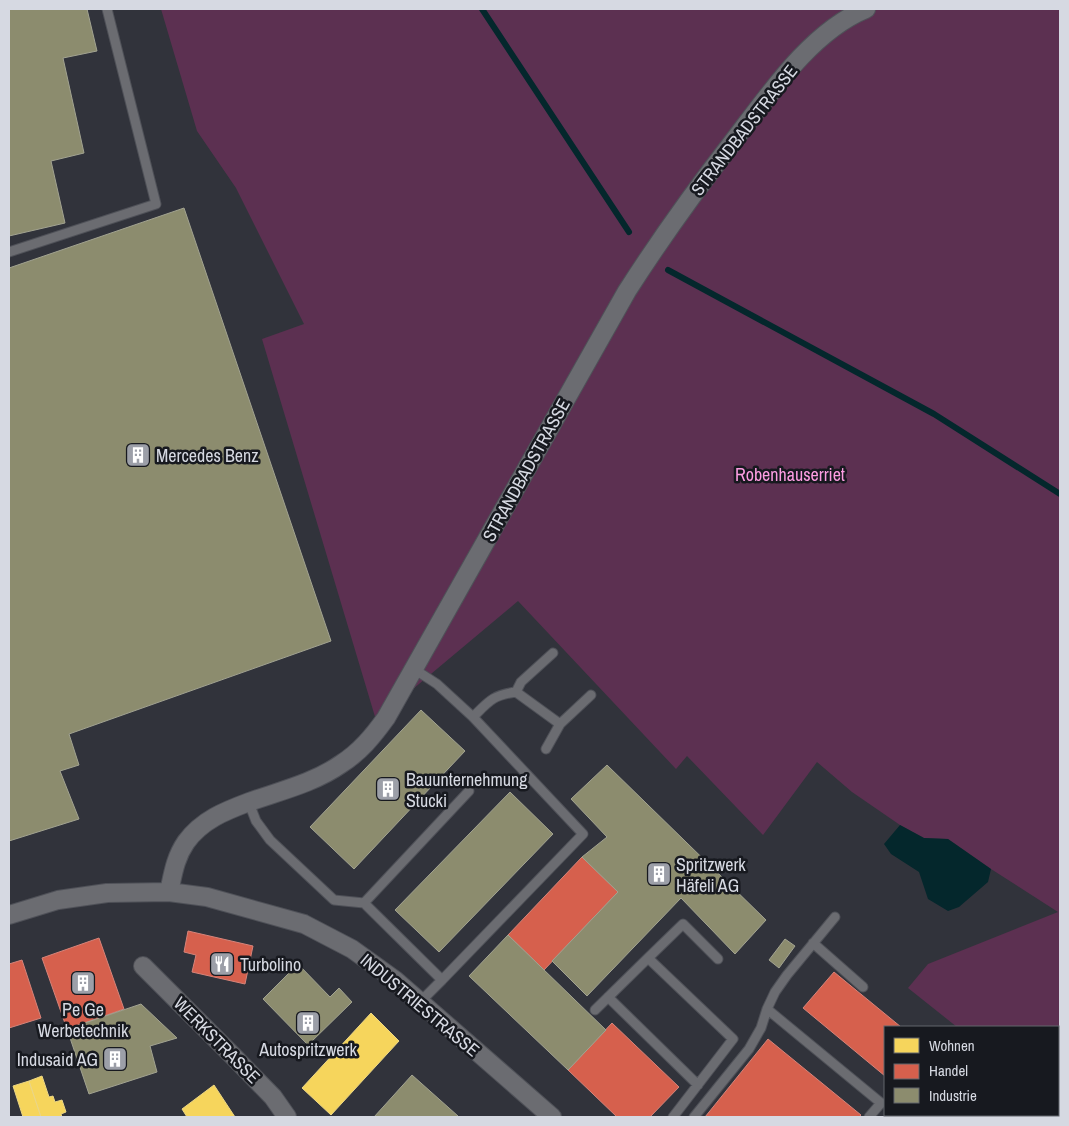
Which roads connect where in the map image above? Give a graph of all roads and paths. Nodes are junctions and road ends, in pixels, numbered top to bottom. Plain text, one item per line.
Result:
1 (107, 9) edge
2 (866, 9) edge
3 (9, 252) edge
4 (552, 653) dead end
5 (414, 669) junction
6 (516, 692) junction
7 (591, 695) dead end
8 (473, 717) junction
9 (560, 724) junction
10 (546, 749) dead end
11 (469, 791) dead end
12 (249, 803) junction
13 (170, 892) junction
14 (364, 903) junction
15 (9, 915) edge
16 (835, 917) dead end
17 (813, 943) junction
18 (648, 958) junction
19 (718, 959) dead end
20 (143, 966) dead end
21 (442, 980) junction
22 (863, 987) dead end
23 (608, 997) junction
24 (420, 1002) junction
25 (767, 1009) junction
26 (595, 1010) dead end
27 (698, 1085) junction
28 (287, 1117) edge
29 (552, 1117) edge
30 (673, 1117) edge
31 (694, 1117) edge
32 (869, 1117) edge

1 - 3 lane
2 - 5 street, STRANDBADSTRASSE
4 - 6 lane
5 - 8 lane
5 - 12 street, STRANDBADSTRASSE
6 - 8 lane
6 - 9 lane
7 - 9 lane
8 - 21 lane
9 - 10 lane
11 - 14 lane
12 - 13 street, STRANDBADSTRASSE
12 - 14 lane
13 - 15 street, INDUSTRIESTRASSE
13 - 24 street, INDUSTRIESTRASSE
14 - 21 lane
16 - 17 lane
17 - 22 lane
17 - 25 lane
18 - 19 lane
18 - 23 lane
18 - 27 lane
20 - 28 street, WERKSTRASSE
21 - 24 lane
23 - 26 lane
23 - 27 lane
24 - 29 street, INDUSTRIESTRASSE
25 - 31 lane
25 - 32 lane
27 - 30 lane

